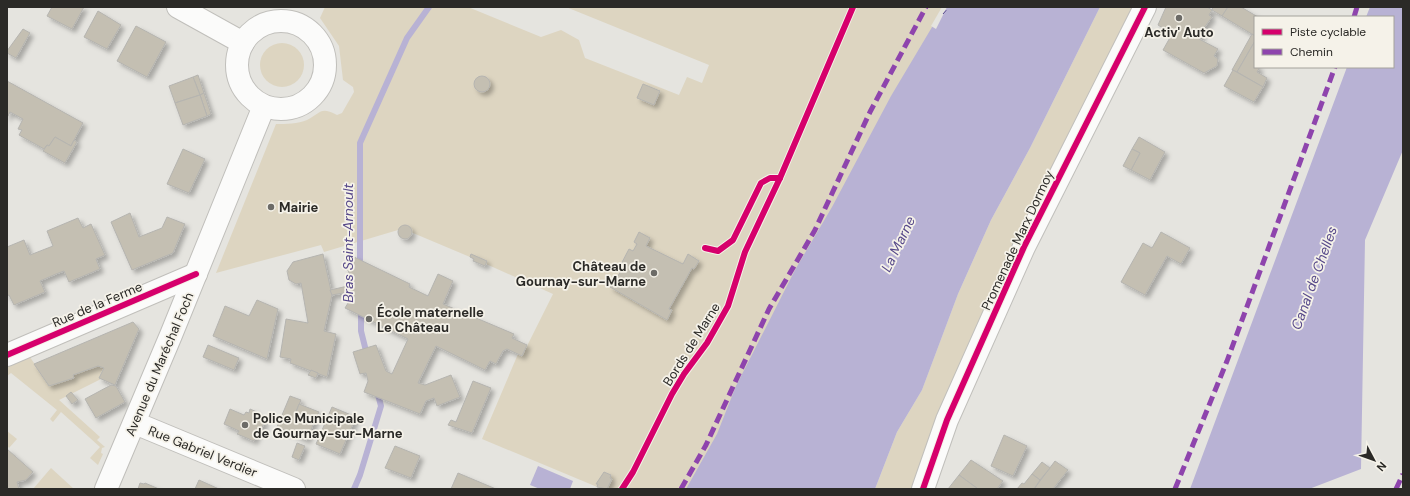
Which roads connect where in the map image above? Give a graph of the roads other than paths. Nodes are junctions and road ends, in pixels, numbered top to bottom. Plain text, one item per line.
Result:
1 (178, 7) edge
2 (1145, 7) edge
3 (290, 15) edge
4 (243, 43) junction
5 (264, 106) junction
6 (196, 274) junction
7 (7, 355) edge
8 (135, 423) junction
9 (106, 489) edge
10 (294, 489) edge
11 (923, 489) edge

1 - 4 street
2 - 11 street, Promenade Marx Dormoy
3 - 4 street
3 - 5 street
4 - 5 street
5 - 6 street, Avenue du Maréchal Foch
6 - 7 street, Rue de la Ferme
6 - 8 street, Avenue du Maréchal Foch
8 - 9 street, Avenue du Maréchal Foch
8 - 10 street, Rue Gabriel Verdier

